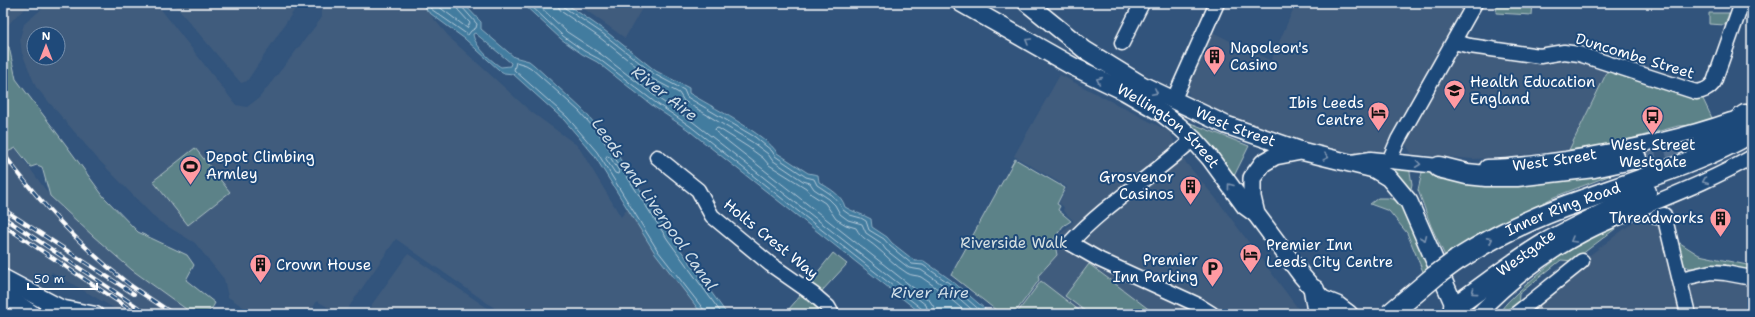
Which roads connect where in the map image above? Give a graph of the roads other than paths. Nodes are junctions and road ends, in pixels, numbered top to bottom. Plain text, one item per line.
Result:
1 (961, 3) edge
2 (1026, 3) edge
3 (1142, 3) edge
4 (1217, 3) edge
5 (1475, 3) edge
6 (1742, 3) edge
7 (1454, 42) junction
8 (1122, 43) dead end
9 (1173, 101) junction
10 (1750, 118) edge
11 (1193, 139) junction
12 (1752, 146) edge
13 (1301, 151) junction
14 (657, 157) dead end
15 (1752, 157) edge
16 (1636, 158) tunnel mouth
17 (1389, 161) junction
18 (1352, 162) junction
19 (1439, 167) junction
20 (1646, 192) junction
21 (1256, 214) junction
22 (1657, 217) dead end
23 (1540, 261) junction
24 (1582, 261) dead end
25 (1460, 266) junction
26 (3, 278) edge
27 (1752, 278) edge
28 (1680, 280) junction
29 (3, 294) edge
30 (1318, 301) edge
31 (61, 312) edge
32 (1453, 312) edge
33 (1684, 313) edge
34 (32, 314) edge
35 (96, 314) edge
36 (832, 314) edge
37 (1212, 314) edge
38 (1331, 314) edge
39 (1349, 314) edge
40 (1390, 314) edge
41 (1408, 314) edge
42 (1478, 314) edge
43 (1491, 314) edge
44 (1516, 314) edge

11 -> 1 main road, Wellington Street
2 -> 9 main road, West Street
3 - 8 street
4 - 9 street
5 - 7 street
6 - 7 street, Duncombe Street
7 - 17 street
9 - 13 main road, West Street
10 - 19 street, West Street
25 -> 10 highway, Inner Ring Road
21 -> 11 main road, Wellington Street
11 - 37 street
12 - 20 highway, Inner Ring Road
13 -> 18 main road
13 - 21 main road
14 - 36 street, Holts Crest Way
15 -> 23 street, Westgate
16 - 19 highway
17 - 18 street, West Street
17 -> 19 street, West Street
18 -> 32 main road
20 - 25 highway, Inner Ring Road
20 -> 32 highway
21 - 30 main road
22 - 28 street
23 - 42 street, Westgate
23 - 43 street
24 - 44 street
25 - 40 highway, Inner Ring Road, bridge
25 - 41 highway, Inner Ring Road
26 - 31 main road
27 - 28 street
28 - 33 street
29 - 34 main road
30 - 38 main road
30 - 39 main road
31 - 35 street

